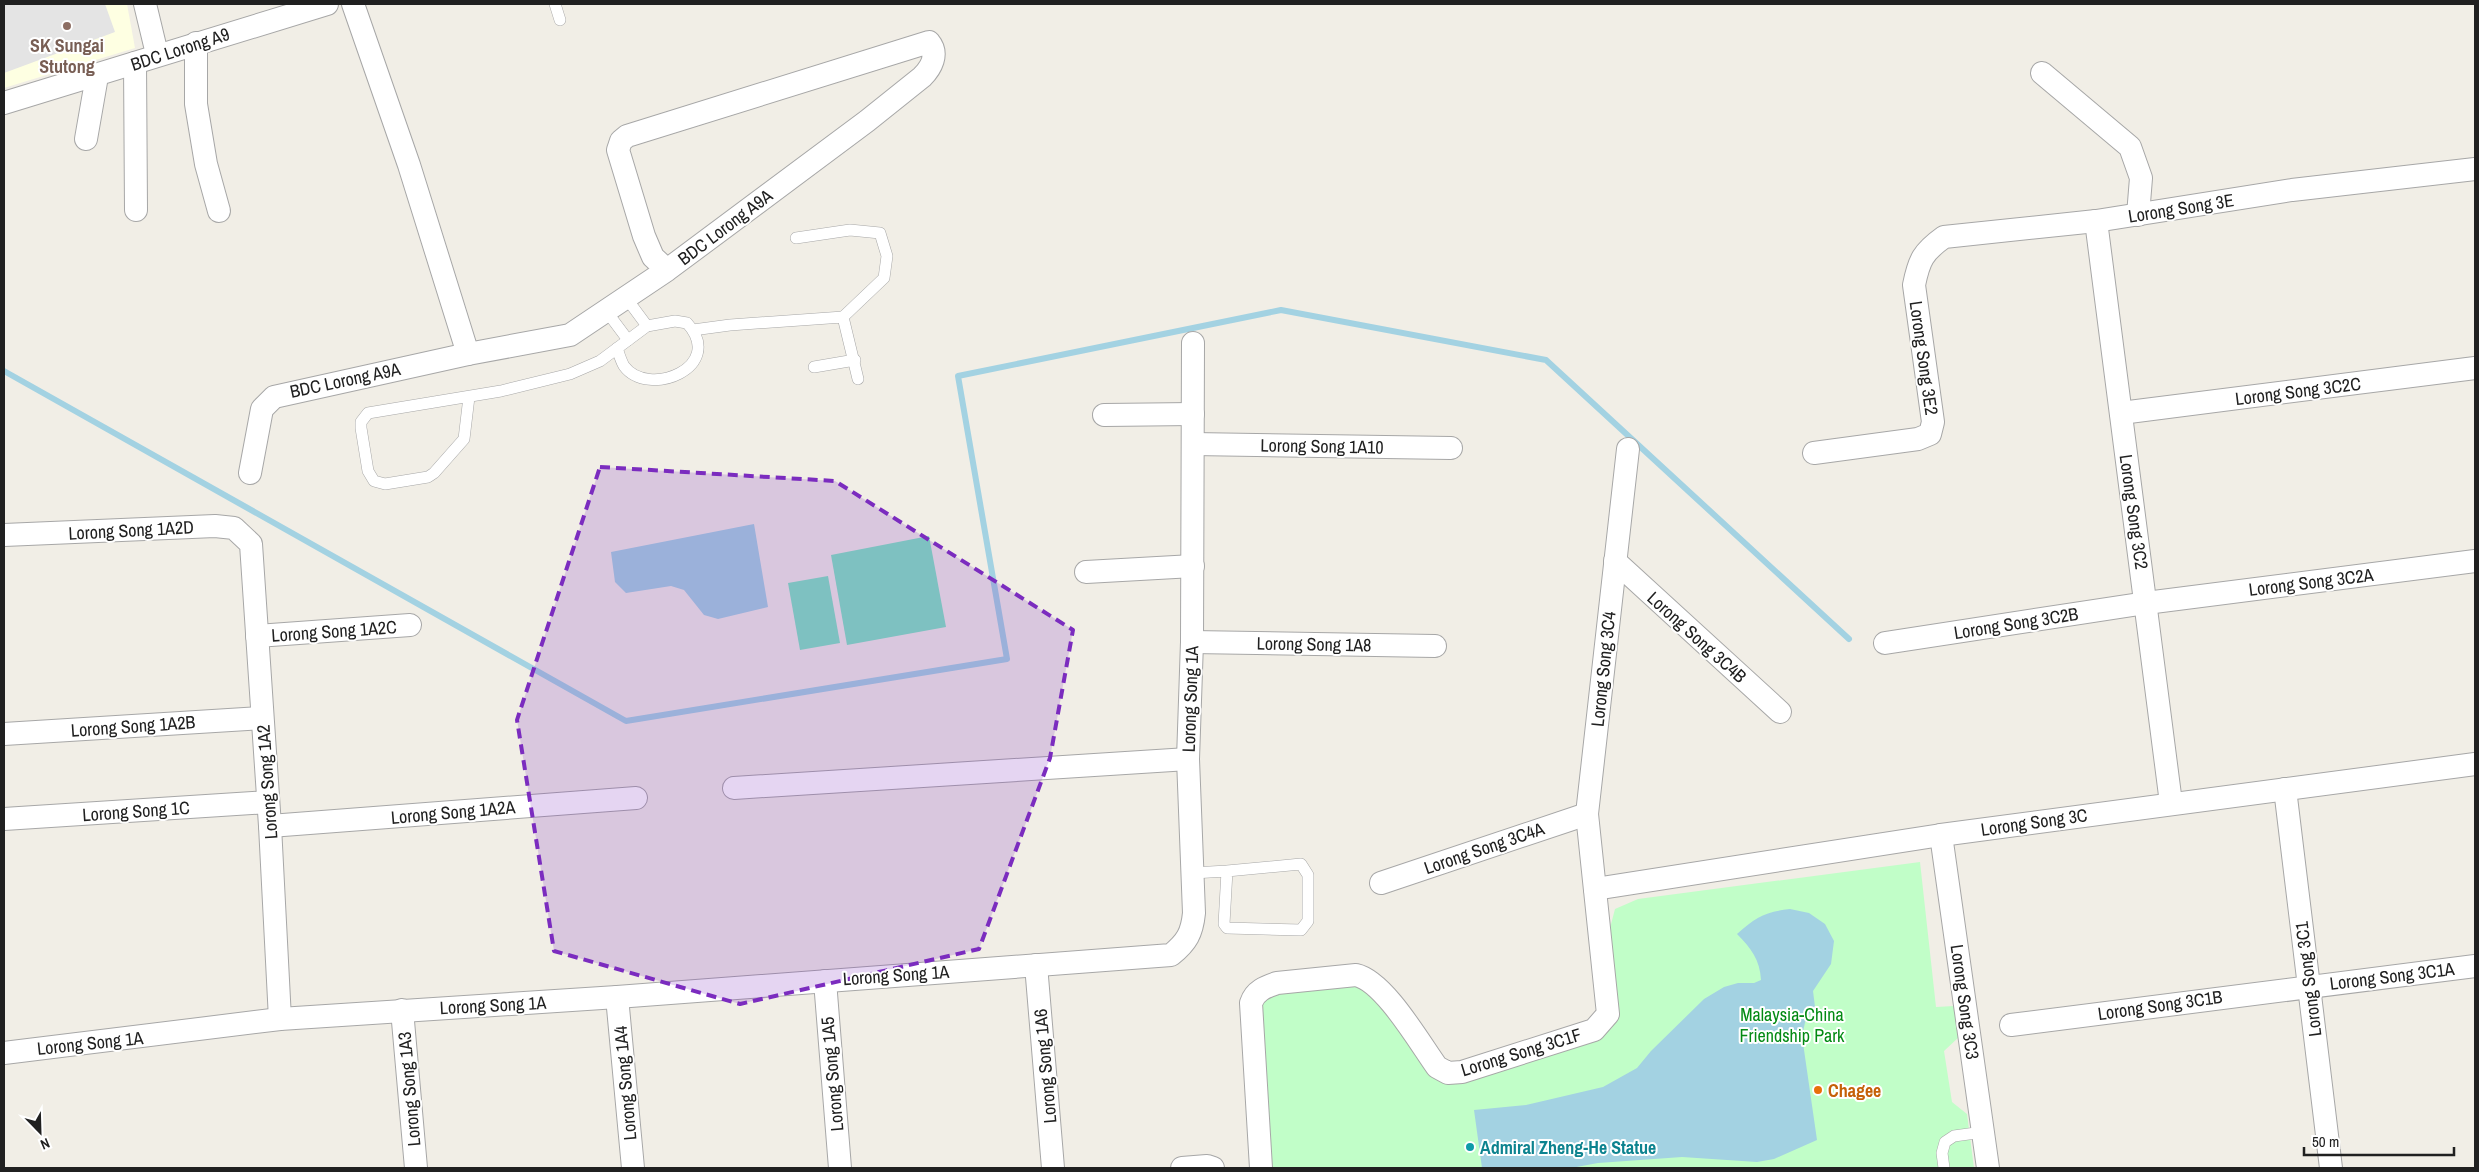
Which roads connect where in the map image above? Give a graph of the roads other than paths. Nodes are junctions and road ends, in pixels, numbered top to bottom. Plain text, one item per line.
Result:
1 (145, 4) edge
2 (328, 4) edge
3 (353, 4) edge
4 (555, 4) edge
5 (560, 20) dead end
6 (196, 43) junction
7 (157, 54) junction
8 (135, 63) junction
9 (2042, 74) dead end
10 (97, 76) junction
11 (4, 103) edge
12 (86, 139) dead end
13 (2475, 169) edge
14 (136, 210) dead end
15 (219, 211) dead end
16 (2138, 216) junction
17 (2096, 221) junction
18 (796, 238) dead end
19 (666, 270) junction
20 (1914, 285) joint
21 (627, 299) junction
22 (607, 312) junction
23 (843, 317) junction
24 (648, 326) junction
25 (693, 330) junction
26 (628, 340) junction
27 (1194, 343) dead end
28 (617, 348) junction
29 (468, 354) junction
30 (855, 360) junction
31 (814, 367) dead end
32 (2475, 368) edge
33 (858, 379) dead end
34 (470, 397) junction
35 (2121, 413) junction
36 (1193, 414) junction
37 (1104, 415) dead end
38 (1193, 444) junction
39 (1450, 448) dead end
40 (1628, 450) dead end
41 (1814, 453) dead end
42 (250, 473) dead end
43 (4, 535) edge
44 (251, 544) joint
45 (1615, 561) junction
46 (2475, 561) edge
47 (1193, 566) junction
48 (1086, 572) dead end
49 (2146, 603) junction
50 (410, 625) dead end
51 (257, 636) junction
52 (1192, 642) junction
53 (1885, 643) dead end
54 (1436, 646) dead end
55 (1780, 712) dead end
56 (262, 718) junction
57 (4, 734) edge
58 (1188, 759) junction
59 (2475, 764) edge
60 (734, 788) dead end
61 (2285, 789) junction
62 (636, 798) dead end
63 (268, 802) junction
64 (2171, 803) junction
65 (1587, 814) junction
66 (4, 819) edge
67 (270, 826) junction
68 (1941, 835) junction
69 (1227, 871) junction
70 (1192, 873) junction
71 (1381, 884) dead end
72 (1595, 889) junction
73 (1036, 965) junction
74 (2475, 966) edge
75 (825, 980) junction
76 (2309, 986) junction
77 (617, 997) junction
78 (402, 1010) junction
79 (280, 1019) junction
80 (2011, 1025) dead end
81 (4, 1052) edge
82 (1983, 1132) junction
83 (416, 1168) edge
84 (632, 1168) edge
85 (840, 1168) edge
86 (1053, 1168) edge
87 (1182, 1168) edge
88 (1212, 1168) edge
89 (1261, 1168) edge
90 (1944, 1168) edge
91 (1988, 1168) edge
92 (2331, 1168) edge

1 - 7 street
2 - 6 street, BDC Lorong A9
3 - 29 street
4 - 5 lane
6 - 7 street, BDC Lorong A9
6 - 15 street
7 - 8 street, BDC Lorong A9
8 - 10 street, BDC Lorong A9
8 - 14 street
9 - 16 street
10 - 11 street, BDC Lorong A9
10 - 12 street
13 - 16 street, Lorong Song 3E
16 - 17 street, Lorong Song 3E
17 - 20 street, Lorong Song 3E
17 - 35 street, Lorong Song 3C2
18 - 23 lane
19 - 19 street, BDC Lorong A9A
19 - 21 street, BDC Lorong A9A
20 - 41 street, Lorong Song 3E2
21 - 22 street, BDC Lorong A9A
21 - 24 lane
22 - 26 lane
22 - 29 street, BDC Lorong A9A
23 - 25 lane
23 - 30 lane
24 - 25 lane
24 - 26 lane
25 - 28 lane
26 - 28 lane
27 - 36 street, Lorong Song 1A
28 - 34 lane
29 - 42 street, BDC Lorong A9A
30 - 31 lane
30 - 33 lane
32 - 35 street, Lorong Song 3C2C
34 - 34 lane
35 - 49 street, Lorong Song 3C2
36 - 37 street
36 - 38 street, Lorong Song 1A
38 - 39 street, Lorong Song 1A10
38 - 47 street, Lorong Song 1A
40 - 45 street, Lorong Song 3C4
43 - 44 street, Lorong Song 1A2D
44 - 51 street, Lorong Song 1A2
45 - 55 street, Lorong Song 3C4B
45 - 65 street, Lorong Song 3C4
46 - 49 street, Lorong Song 3C2A
47 - 48 street
47 - 52 street, Lorong Song 1A
49 - 53 street, Lorong Song 3C2B
49 - 64 street, Lorong Song 3C2
50 - 51 street, Lorong Song 1A2C
51 - 56 street, Lorong Song 1A2
52 - 54 street, Lorong Song 1A8
52 - 58 street, Lorong Song 1A
56 - 57 street, Lorong Song 1A2B
56 - 63 street, Lorong Song 1A2
58 - 60 street
58 - 70 street, Lorong Song 1A
59 - 61 street, Lorong Song 3C
61 - 64 street, Lorong Song 3C
61 - 76 street, Lorong Song 3C1
62 - 67 street, Lorong Song 1A2A
63 - 66 street, Lorong Song 1C
63 - 67 street, Lorong Song 1A2
64 - 68 street, Lorong Song 3C
65 - 71 street, Lorong Song 3C4A
65 - 72 street, Lorong Song 3C4
67 - 79 street, Lorong Song 1A2
68 - 72 street, Lorong Song 3C
68 - 82 street, Lorong Song 3C3
69 - 69 lane
69 - 70 lane
70 - 73 street, Lorong Song 1A
72 - 89 street, Lorong Song 3C1F
73 - 75 street, Lorong Song 1A
73 - 86 street, Lorong Song 1A6
74 - 76 street, Lorong Song 3C1A
75 - 77 street, Lorong Song 1A
75 - 85 street, Lorong Song 1A5
76 - 80 street, Lorong Song 3C1B
76 - 92 street, Lorong Song 3C1
77 - 78 street, Lorong Song 1A
77 - 84 street, Lorong Song 1A4
78 - 79 street, Lorong Song 1A
78 - 83 street, Lorong Song 1A3
79 - 81 street, Lorong Song 1A
82 - 90 lane
82 - 91 street, Lorong Song 3C3
87 - 88 street

